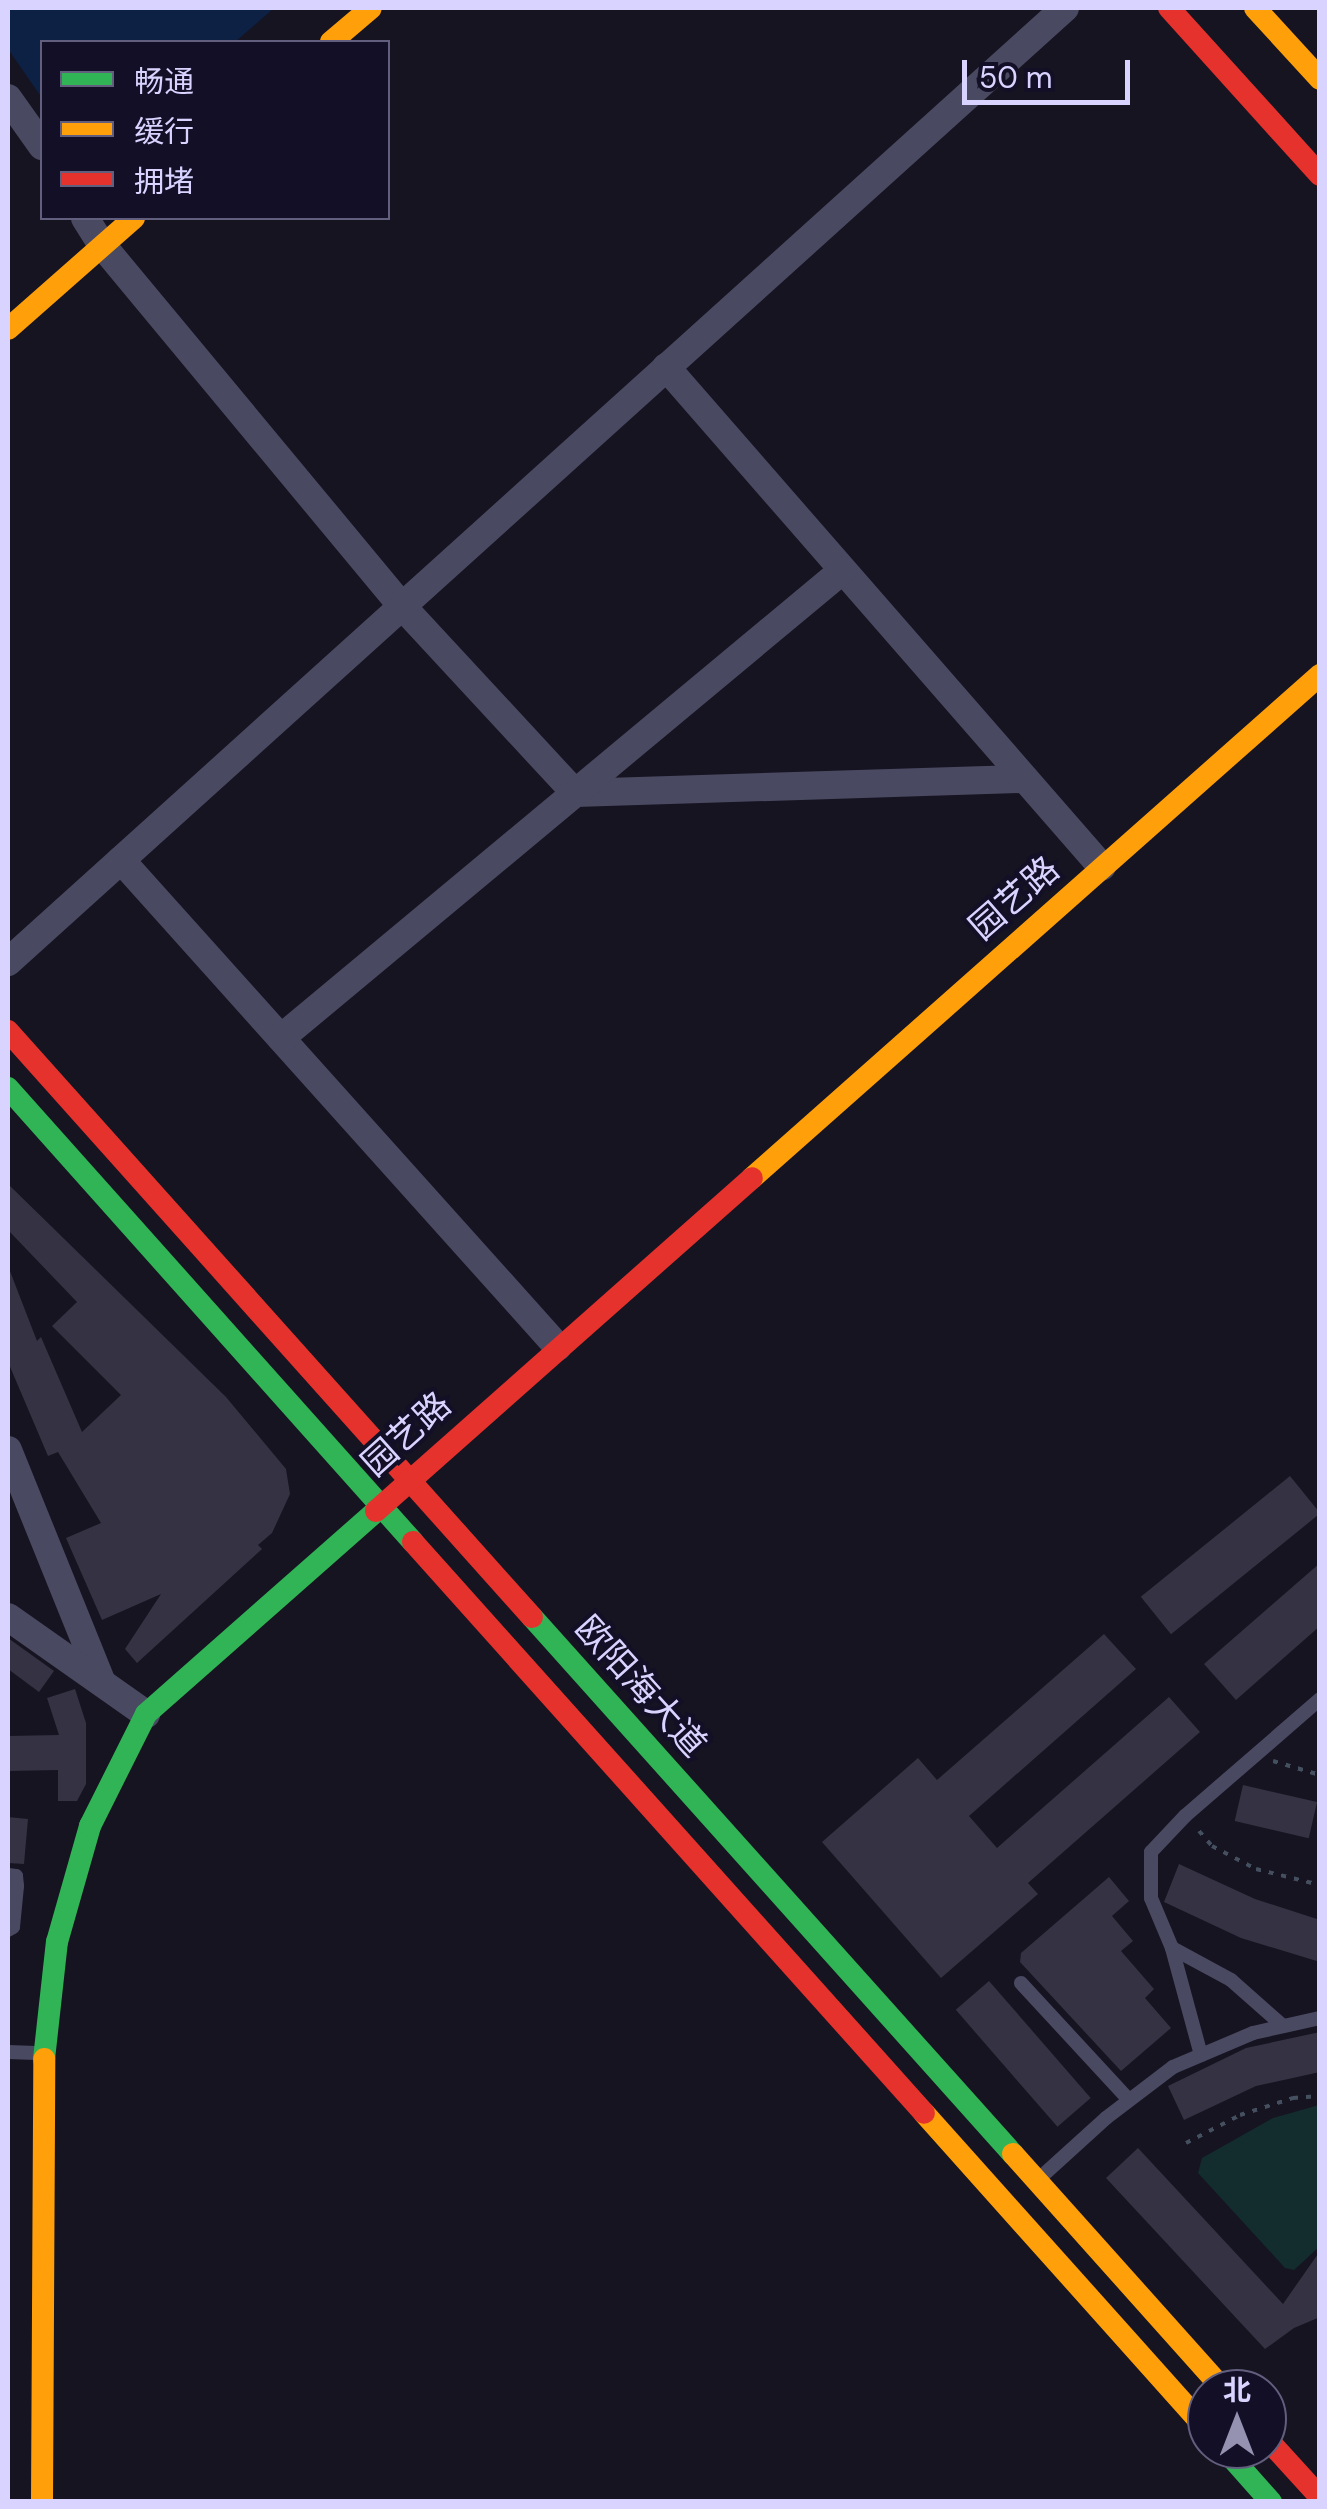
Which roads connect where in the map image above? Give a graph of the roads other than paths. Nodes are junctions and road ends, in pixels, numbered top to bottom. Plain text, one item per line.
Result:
1 (371, 8) edge
2 (1065, 8) edge
3 (1169, 8) edge
4 (1255, 8) edge
5 (334, 40) edge
6 (1320, 80) edge
7 (8, 98) edge
8 (40, 143) edge
9 (1320, 175) edge
10 (86, 220) edge
11 (132, 220) edge
12 (102, 246) junction
13 (8, 329) edge
14 (666, 368) junction
15 (843, 570) junction
16 (402, 606) junction
17 (1320, 675) edge
18 (1025, 779) junction
19 (575, 793) junction
20 (120, 860) junction
21 (1102, 867) junction
22 (8, 962) edge
23 (8, 1030) edge
24 (281, 1038) junction
25 (8, 1088) edge
26 (558, 1347) junction
27 (8, 1450) edge
28 (408, 1479) junction
29 (380, 1505) junction
30 (8, 1618) edge
31 (102, 1683) junction
32 (1320, 1699) edge
33 (146, 1714) junction
34 (1313, 1714) edge
35 (8, 1875) edge
36 (8, 1930) edge
37 (1172, 1948) junction
38 (1021, 1984) dead end
39 (1320, 2018) edge
40 (1283, 2026) junction
41 (8, 2052) edge
42 (44, 2053) junction
43 (1200, 2056) junction
44 (1129, 2100) junction
45 (1037, 2181) junction
46 (1205, 2369) edge
47 (1187, 2408) edge
48 (1287, 2460) edge
49 (1242, 2469) edge
50 (1320, 2497) edge
51 (42, 2502) edge
52 (1271, 2502) edge

1 - 5 main road
2 - 14 street
3 - 9 main road
4 - 6 main road
7 - 8 street
10 - 12 street
11 - 12 main road
12 - 13 main road
12 - 16 street
14 - 15 street
14 - 16 street
15 - 18 street
15 - 19 street
16 - 19 street
16 - 20 street
17 - 21 main road, 园艺路
18 - 19 street
18 - 21 street
19 - 24 street
20 - 22 street
20 - 24 street
21 - 26 main road, 园艺路
23 - 28 main road, 欧阳海大道
24 - 26 street
25 - 29 main road
26 - 28 main road, 园艺路
27 - 31 street
28 - 29 main road, 园艺路
28 - 45 main road, 欧阳海大道
29 - 33 main road, 园艺路
29 - 47 main road
30 - 31 street
31 - 33 street
32 - 34 lane
33 - 42 main road, 园艺路
34 - 37 lane
35 - 36 lane
37 - 40 lane
37 - 43 lane
38 - 44 lane
39 - 40 lane
40 - 43 lane
41 - 42 lane
42 - 51 main road, 园艺路
43 - 44 lane
44 - 45 lane
45 - 46 main road, 欧阳海大道
48 - 50 main road
49 - 52 main road

